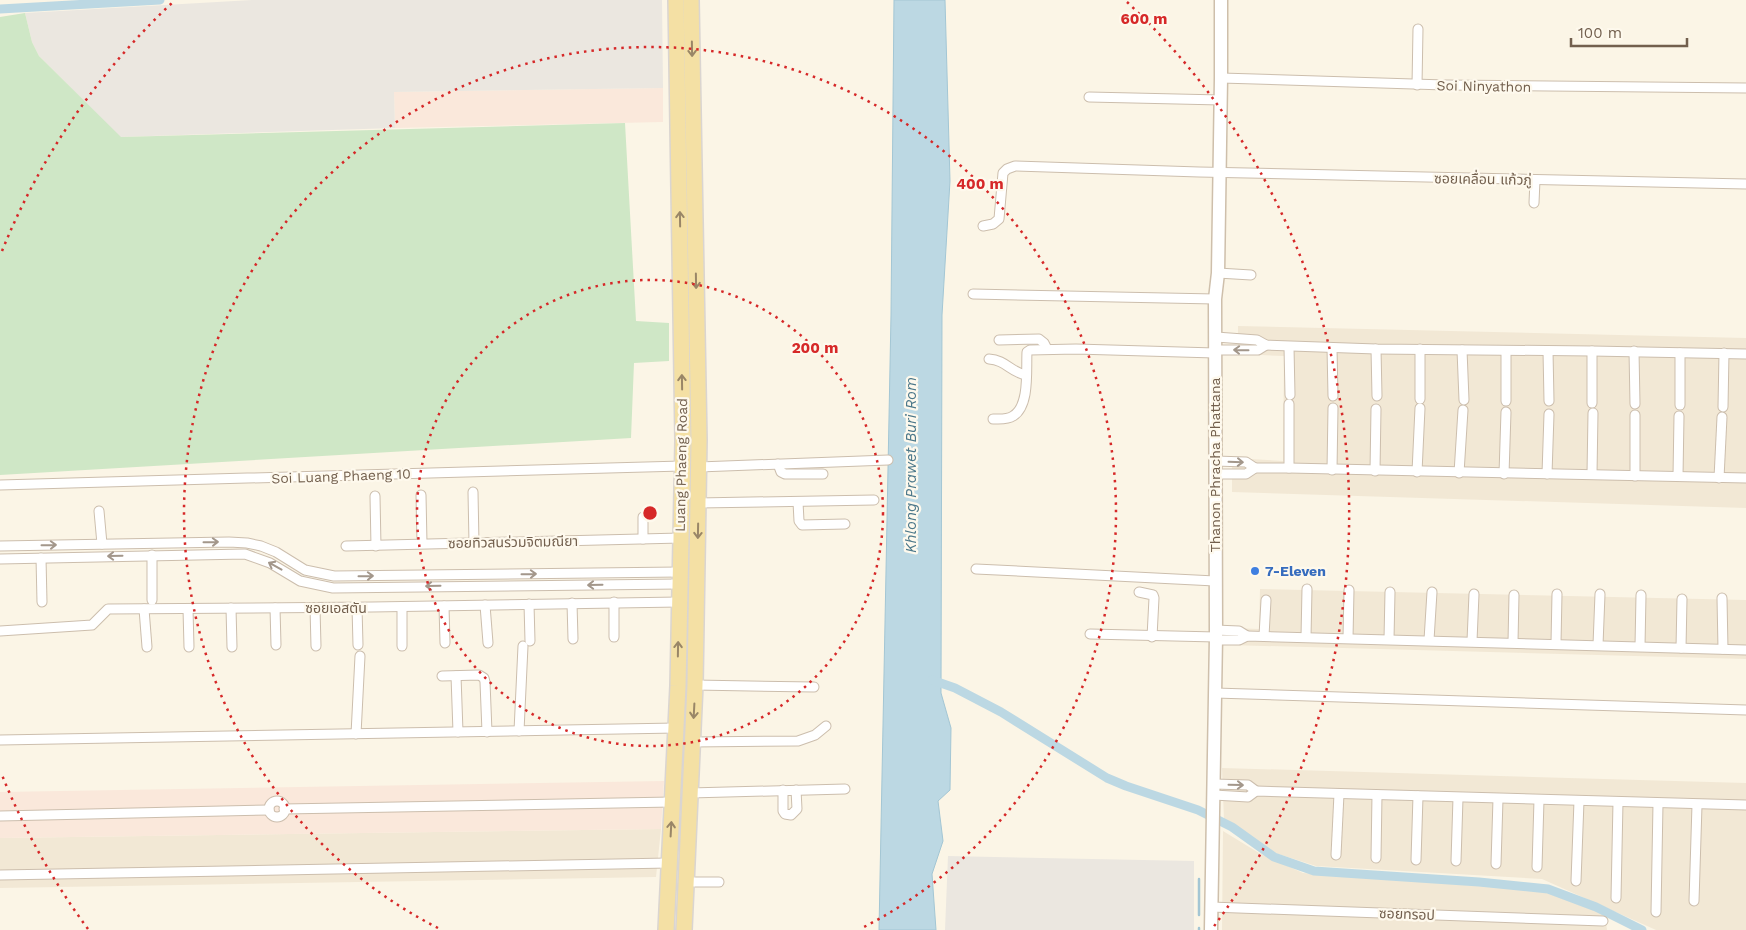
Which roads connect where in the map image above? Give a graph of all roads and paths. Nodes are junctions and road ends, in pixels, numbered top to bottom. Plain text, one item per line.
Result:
1 (676, 0) edge
2 (691, 0) edge
3 (1221, 0) edge
4 (1418, 29) dead end
5 (1221, 78) junction
6 (1417, 84) junction
7 (1746, 88) edge
8 (1089, 97) dead end
9 (1221, 100) junction
10 (1220, 173) junction
11 (1535, 180) junction
12 (1746, 184) edge
13 (1534, 203) dead end
14 (983, 226) dead end
15 (1218, 273) junction
16 (1251, 275) dead end
17 (973, 294) dead end
18 (1215, 299) junction
19 (999, 340) dead end
20 (1215, 346) junction
21 (1289, 347) junction
22 (1332, 348) junction
23 (1047, 349) junction
24 (1376, 349) junction
25 (1420, 349) junction
26 (1462, 350) junction
27 (1506, 351) junction
28 (1548, 351) junction
29 (1592, 351) junction
30 (1634, 351) junction
31 (1680, 353) junction
32 (1724, 354) junction
33 (1746, 354) edge
34 (989, 359) dead end
35 (1026, 375) junction
36 (1333, 396) dead end
37 (1377, 396) dead end
38 (1464, 400) dead end
39 (1506, 401) dead end
40 (1548, 402) dead end
41 (1592, 403) dead end
42 (1635, 404) dead end
43 (1680, 404) dead end
44 (1723, 407) dead end
45 (1333, 408) dead end
46 (1376, 408) dead end
47 (1463, 410) dead end
48 (1506, 412) dead end
49 (1593, 413) dead end
50 (1549, 414) dead end
51 (1635, 416) dead end
52 (1679, 416) dead end
53 (1722, 418) dead end
54 (993, 419) dead end
55 (683, 440) junction
56 (699, 440) junction
57 (888, 460) dead end
58 (1215, 461) junction
59 (778, 464) junction
60 (682, 466) junction
61 (699, 467) junction
62 (1255, 468) junction
63 (1289, 468) junction
64 (1332, 470) junction
65 (1375, 471) junction
66 (1417, 472) junction
67 (1459, 473) junction
68 (823, 474) dead end
69 (1216, 474) junction
70 (1504, 474) junction
71 (1547, 474) junction
72 (1592, 474) junction
73 (1635, 476) junction
74 (1678, 476) junction
75 (1719, 478) junction
76 (1746, 478) edge
77 (0, 485) edge
78 (473, 492) dead end
79 (421, 495) dead end
80 (375, 496) dead end
81 (874, 500) dead end
82 (798, 502) junction
83 (698, 503) junction
84 (99, 511) dead end
85 (643, 517) dead end
86 (845, 524) dead end
87 (681, 538) junction
88 (644, 539) junction
89 (422, 543) junction
90 (474, 543) junction
91 (102, 544) junction
92 (0, 546) edge
93 (346, 546) dead end
94 (376, 546) junction
95 (152, 555) junction
96 (41, 558) junction
97 (0, 559) edge
98 (976, 569) dead end
99 (621, 573) junction
100 (679, 578) junction
101 (1215, 581) junction
102 (621, 584) junction
103 (1307, 589) dead end
104 (1349, 590) dead end
105 (1139, 592) dead end
106 (1390, 592) dead end
107 (1432, 592) dead end
108 (1474, 594) dead end
109 (1557, 594) dead end
110 (1600, 594) dead end
111 (1514, 595) dead end
112 (1641, 595) dead end
113 (1682, 598) dead end
114 (1722, 598) dead end
115 (152, 600) dead end
116 (1266, 600) dead end
117 (42, 602) dead end
118 (614, 602) junction
119 (679, 602) junction
120 (572, 603) junction
121 (528, 604) junction
122 (485, 605) junction
123 (444, 606) junction
124 (357, 607) junction
125 (402, 607) junction
126 (231, 608) junction
127 (275, 608) junction
128 (315, 608) junction
129 (144, 609) junction
130 (188, 609) junction
131 (0, 631) edge
132 (1090, 634) dead end
133 (1152, 636) junction
134 (1216, 636) junction
135 (1264, 636) junction
136 (614, 637) dead end
137 (1306, 637) junction
138 (1348, 638) junction
139 (573, 639) dead end
140 (1389, 639) junction
141 (1430, 640) junction
142 (1472, 641) junction
143 (1513, 642) junction
144 (445, 643) dead end
145 (488, 643) dead end
146 (1556, 644) junction
147 (276, 645) dead end
148 (358, 645) dead end
149 (1598, 645) junction
150 (316, 646) dead end
151 (402, 646) dead end
152 (1640, 646) junction
153 (147, 647) dead end
154 (232, 647) dead end
155 (189, 648) dead end
156 (1681, 648) junction
157 (1723, 649) junction
158 (1746, 650) edge
159 (360, 656) dead end
160 (442, 676) dead end
161 (456, 676) junction
162 (695, 685) junction
163 (678, 686) junction
164 (814, 687) dead end
165 (1215, 693) junction
166 (1746, 710) edge
167 (826, 726) dead end
168 (676, 728) junction
169 (519, 731) junction
170 (458, 732) junction
171 (487, 732) junction
172 (356, 734) junction
173 (0, 740) edge
174 (692, 742) junction
175 (845, 788) dead end
176 (783, 790) junction
177 (796, 790) junction
178 (1214, 790) junction
179 (690, 793) junction
180 (1339, 794) junction
181 (1377, 795) junction
182 (1418, 796) junction
183 (1458, 798) junction
184 (1498, 799) junction
185 (1539, 800) junction
186 (1578, 801) junction
187 (672, 802) junction
188 (1618, 802) junction
189 (1658, 804) junction
190 (1697, 805) junction
191 (1746, 805) edge
192 (0, 816) edge
193 (1336, 855) dead end
194 (1376, 858) dead end
195 (1416, 860) dead end
196 (1456, 861) dead end
197 (669, 863) junction
198 (1496, 864) dead end
199 (1537, 867) dead end
200 (0, 875) edge
201 (686, 882) junction
202 (719, 882) dead end
203 (1576, 882) dead end
204 (1616, 898) dead end
205 (1694, 901) dead end
206 (1211, 907) junction
207 (1656, 912) dead end
208 (1603, 921) dead end
209 (666, 930) edge
210 (684, 930) edge
211 (1211, 930) edge

55 -> 1 main road, Luang Phaeng Road
2 -> 56 main road, Luang Phaeng Road
3 - 5 street, Thanon Phracha Phattana
4 - 6 street
5 - 6 street, Soi Ninyathon
5 - 9 street, Thanon Phracha Phattana
6 - 7 street, Soi Ninyathon
8 - 9 street
9 - 10 street, Thanon Phracha Phattana
10 - 11 street, ซอยเคลื่อน แก้วภู่
10 - 14 street, ซอยเคลื่อน แก้วภู่
10 - 15 street, Thanon Phracha Phattana
11 - 12 street, ซอยเคลื่อน แก้วภู่
11 - 13 street
15 - 16 street
15 - 18 street, Thanon Phracha Phattana
17 - 18 street
18 - 20 street, Thanon Phracha Phattana
19 - 23 street
20 - 21 street
20 - 23 street
20 - 58 street, Thanon Phracha Phattana
21 - 22 street
21 - 63 street
22 - 24 street
22 - 36 street
23 - 35 street
24 - 25 street
24 - 37 street
25 - 26 street
25 - 66 street
26 - 27 street
26 - 38 street
27 - 28 street
27 - 39 street
28 - 29 street
28 - 40 street
29 - 30 street
29 - 41 street
30 - 31 street
30 - 42 street
31 - 32 street
31 - 43 street
32 - 33 street
32 - 44 street
34 - 35 street
35 - 54 street
45 - 64 street
46 - 65 street
47 - 67 street
48 - 70 street
49 - 72 street
50 - 71 street
51 - 73 street
52 - 74 street
53 - 75 street
55 - 56 main road
55 - 60 main road, Luang Phaeng Road
56 - 61 main road, Luang Phaeng Road
57 - 59 street
58 -> 62 street
58 - 69 street, Thanon Phracha Phattana
59 - 61 street
59 - 68 street
60 - 77 street, Soi Luang Phaeng 10
60 - 87 main road, Luang Phaeng Road
61 - 83 main road, Luang Phaeng Road
62 - 63 street
62 - 69 street
63 - 64 street
64 - 65 street
65 - 66 street
66 - 67 street
67 - 70 street
69 - 101 street, Thanon Phracha Phattana
70 - 71 street
71 - 72 street
72 - 73 street
73 - 74 street
74 - 75 street
75 - 76 street
78 - 90 street
79 - 89 street
80 - 94 street
81 - 82 street
82 - 83 street
82 - 86 street
83 -> 162 main road, Luang Phaeng Road
84 - 91 street
85 - 88 street
87 - 88 street, ซอยทิวสนร่วมจิตมณียา
87 - 100 main road, Luang Phaeng Road
88 - 90 street, ซอยทิวสนร่วมจิตมณียา
89 - 90 street, ซอยทิวสนร่วมจิตมณียา
89 - 94 street, ซอยทิวสนร่วมจิตมณียา
92 -> 91 street
91 -> 99 street
93 - 94 street, ซอยทิวสนร่วมจิตมณียา
95 -> 96 street
102 -> 95 street
95 - 115 street
96 - 97 street
96 - 117 street
98 - 101 street
99 - 100 street
99 - 102 street
100 - 102 street
100 - 119 main road, Luang Phaeng Road
101 - 134 street, Thanon Phracha Phattana
103 - 137 street
104 - 138 street
105 - 133 street
106 - 140 street
107 - 141 street
108 - 142 street
109 - 146 street
110 - 149 street
111 - 143 street
112 - 152 street
113 - 156 street
114 - 157 street
116 - 135 street
118 - 119 street, ซอยเอสตัน
118 - 120 street, ซอยเอสตัน
118 - 136 street
163 -> 119 main road, Luang Phaeng Road
120 - 121 street, ซอยเอสตัน
120 - 139 street
121 - 122 street, ซอยเอสตัน
121 - 169 street
122 - 123 street, ซอยเอสตัน
122 - 145 street
123 - 125 street, ซอยเอสตัน
123 - 144 street
124 - 125 street, ซอยเอสตัน
124 - 128 street, ซอยเอสตัน
124 - 148 street
125 - 151 street
126 - 127 street, ซอยเอสตัน
126 - 130 street, ซอยเอสตัน
126 - 154 street
127 - 128 street, ซอยเอสตัน
127 - 147 street
128 - 150 street
129 - 130 street, ซอยเอสตัน
129 - 131 street, ซอยเอสตัน
129 - 153 street
130 - 155 street
132 - 133 street
133 - 134 street
134 - 135 street
134 - 165 street, Thanon Phracha Phattana
135 - 137 street
137 - 138 street
138 - 140 street
140 - 141 street
141 - 142 street
142 - 143 street
143 - 146 street
146 - 149 street
149 - 152 street
152 - 156 street
156 - 157 street
157 - 158 street
159 - 172 street
160 - 161 street
161 - 170 street
161 - 171 street
162 - 163 main road
162 - 164 street
162 -> 174 main road, Luang Phaeng Road
163 - 168 main road, Luang Phaeng Road
165 - 166 street
165 - 178 street, Thanon Phracha Phattana
167 - 174 street
168 - 169 street
168 - 187 main road, Luang Phaeng Road
169 - 171 street
170 - 171 street
170 - 172 street
172 - 173 street
174 - 179 main road, Luang Phaeng Road
175 - 177 street
176 - 177 street
176 - 177 street
176 - 179 street
178 - 180 street
178 - 206 street, Thanon Phracha Phattana
179 - 201 main road, Luang Phaeng Road
180 - 181 street
180 - 193 street
181 - 182 street
181 - 194 street
182 - 183 street
182 - 195 street
183 - 184 street
183 - 196 street
184 - 185 street
184 - 198 street
185 - 186 street
185 - 199 street
186 - 188 street
186 - 203 street
187 - 192 street
197 -> 187 main road, Luang Phaeng Road
188 - 189 street
188 - 204 street
189 - 190 street
189 - 207 street
190 - 191 street
190 - 205 street
197 - 200 street
197 - 209 main road, Luang Phaeng Road
201 - 202 street
201 - 210 main road, Luang Phaeng Road
206 - 208 street, ซอยทรอป
206 - 211 street, Thanon Phracha Phattana

